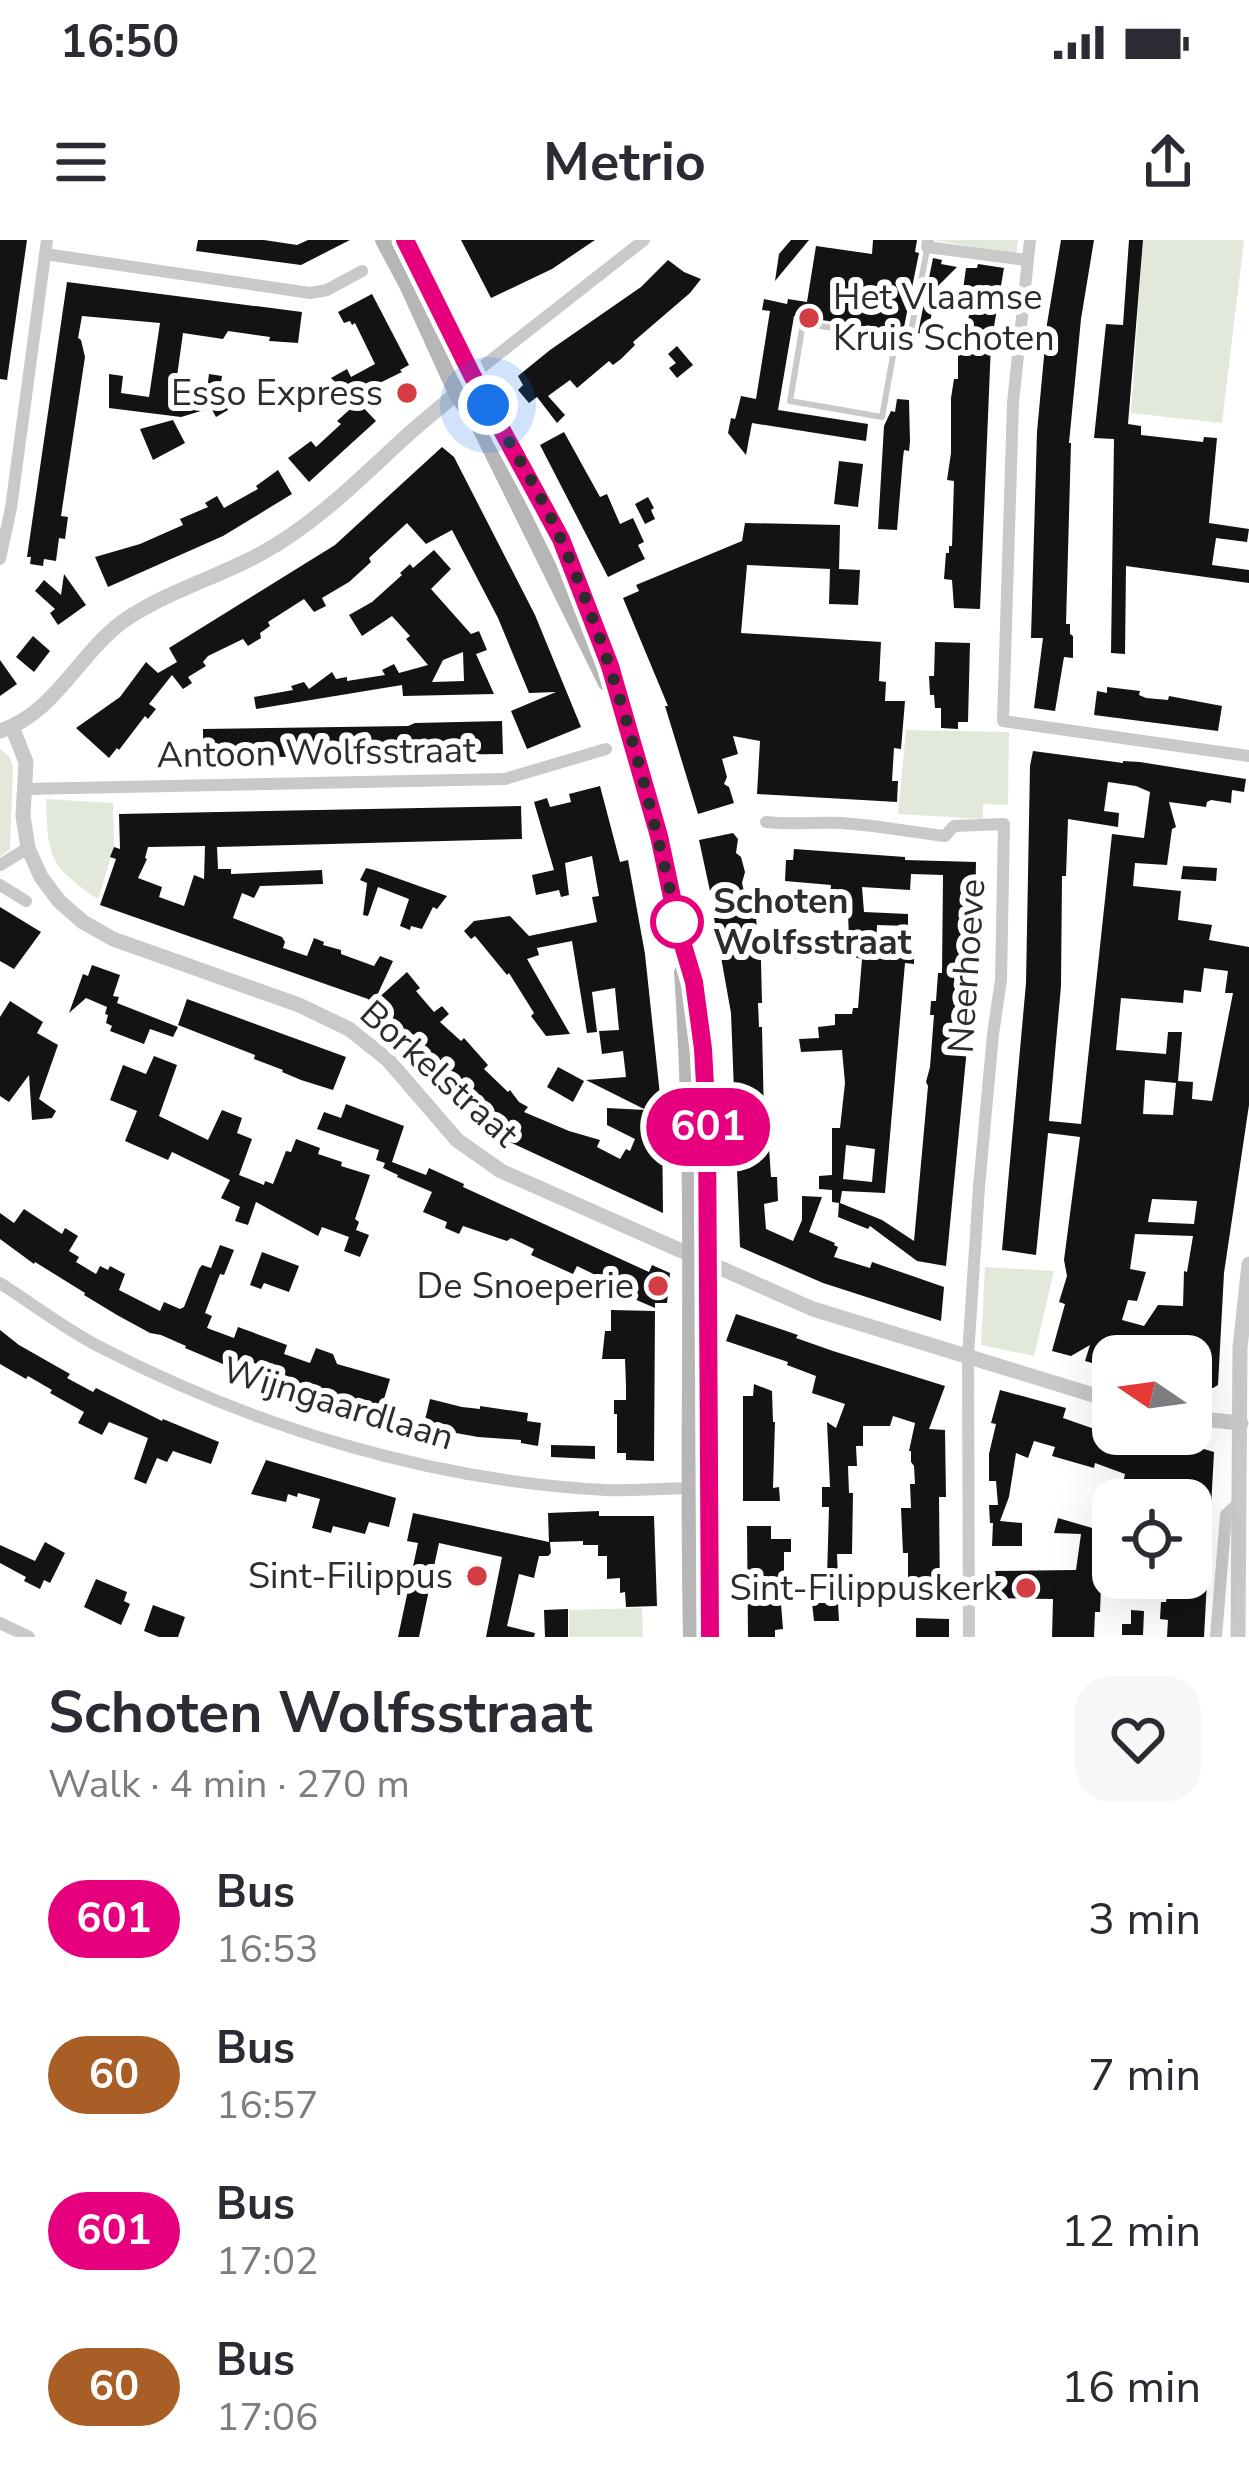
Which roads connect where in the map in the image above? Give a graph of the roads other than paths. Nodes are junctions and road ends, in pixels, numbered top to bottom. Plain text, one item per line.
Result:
1 (382, 240) edge
2 (405, 240) edge
3 (644, 240) edge
4 (1030, 240) edge
5 (928, 243) edge
6 (46, 247) edge
7 (1026, 260) junction
8 (362, 272) dead end
9 (896, 339) junction
10 (472, 375) junction
11 (457, 395) junction
12 (0, 559) edge
13 (6, 729) edge
14 (628, 731) junction
15 (606, 749) dead end
16 (1249, 756) edge
17 (24, 790) junction
18 (766, 822) dead end
19 (28, 848) junction
20 (0, 865) edge
21 (0, 885) edge
22 (26, 901) dead end
23 (680, 935) junction
24 (690, 1254) junction
25 (708, 1262) junction
26 (1249, 1264) edge
27 (0, 1283) edge
28 (968, 1356) junction
29 (1092, 1394) edge
30 (1212, 1420) edge
31 (1245, 1422) edge
32 (688, 1488) junction
33 (1240, 1501) junction
34 (0, 1623) edge
35 (29, 1637) edge
36 (691, 1637) edge
37 (710, 1637) edge
38 (969, 1637) edge
39 (1216, 1637) edge
40 (1238, 1637) edge

1 - 11 main road
2 - 10 main road
3 - 10 street
4 - 7 street
5 - 7 street
5 - 9 lane
6 - 8 street
6 - 12 street
7 - 16 street
9 - 9 lane
10 - 11 street
10 - 14 main road
11 - 13 street
11 - 14 main road
13 - 17 street, Borkelstraat
14 - 23 main road
15 - 17 street, Antoon Wolfsstraat
17 - 19 street, Borkelstraat
18 - 28 street, Neerhoeve
19 - 20 street
19 - 24 street, Borkelstraat
21 - 22 street
23 - 24 main road
23 - 25 main road
24 - 25 street, Borkelstraat
24 - 32 main road
25 - 28 street, Borkelstraat
25 - 37 main road
26 - 31 street
27 - 32 street, Wijngaardlaan
28 - 29 street, Borkelstraat
28 - 38 street
30 - 31 street
31 - 33 street
32 - 36 main road
33 - 39 street
33 - 40 street
34 - 35 street

